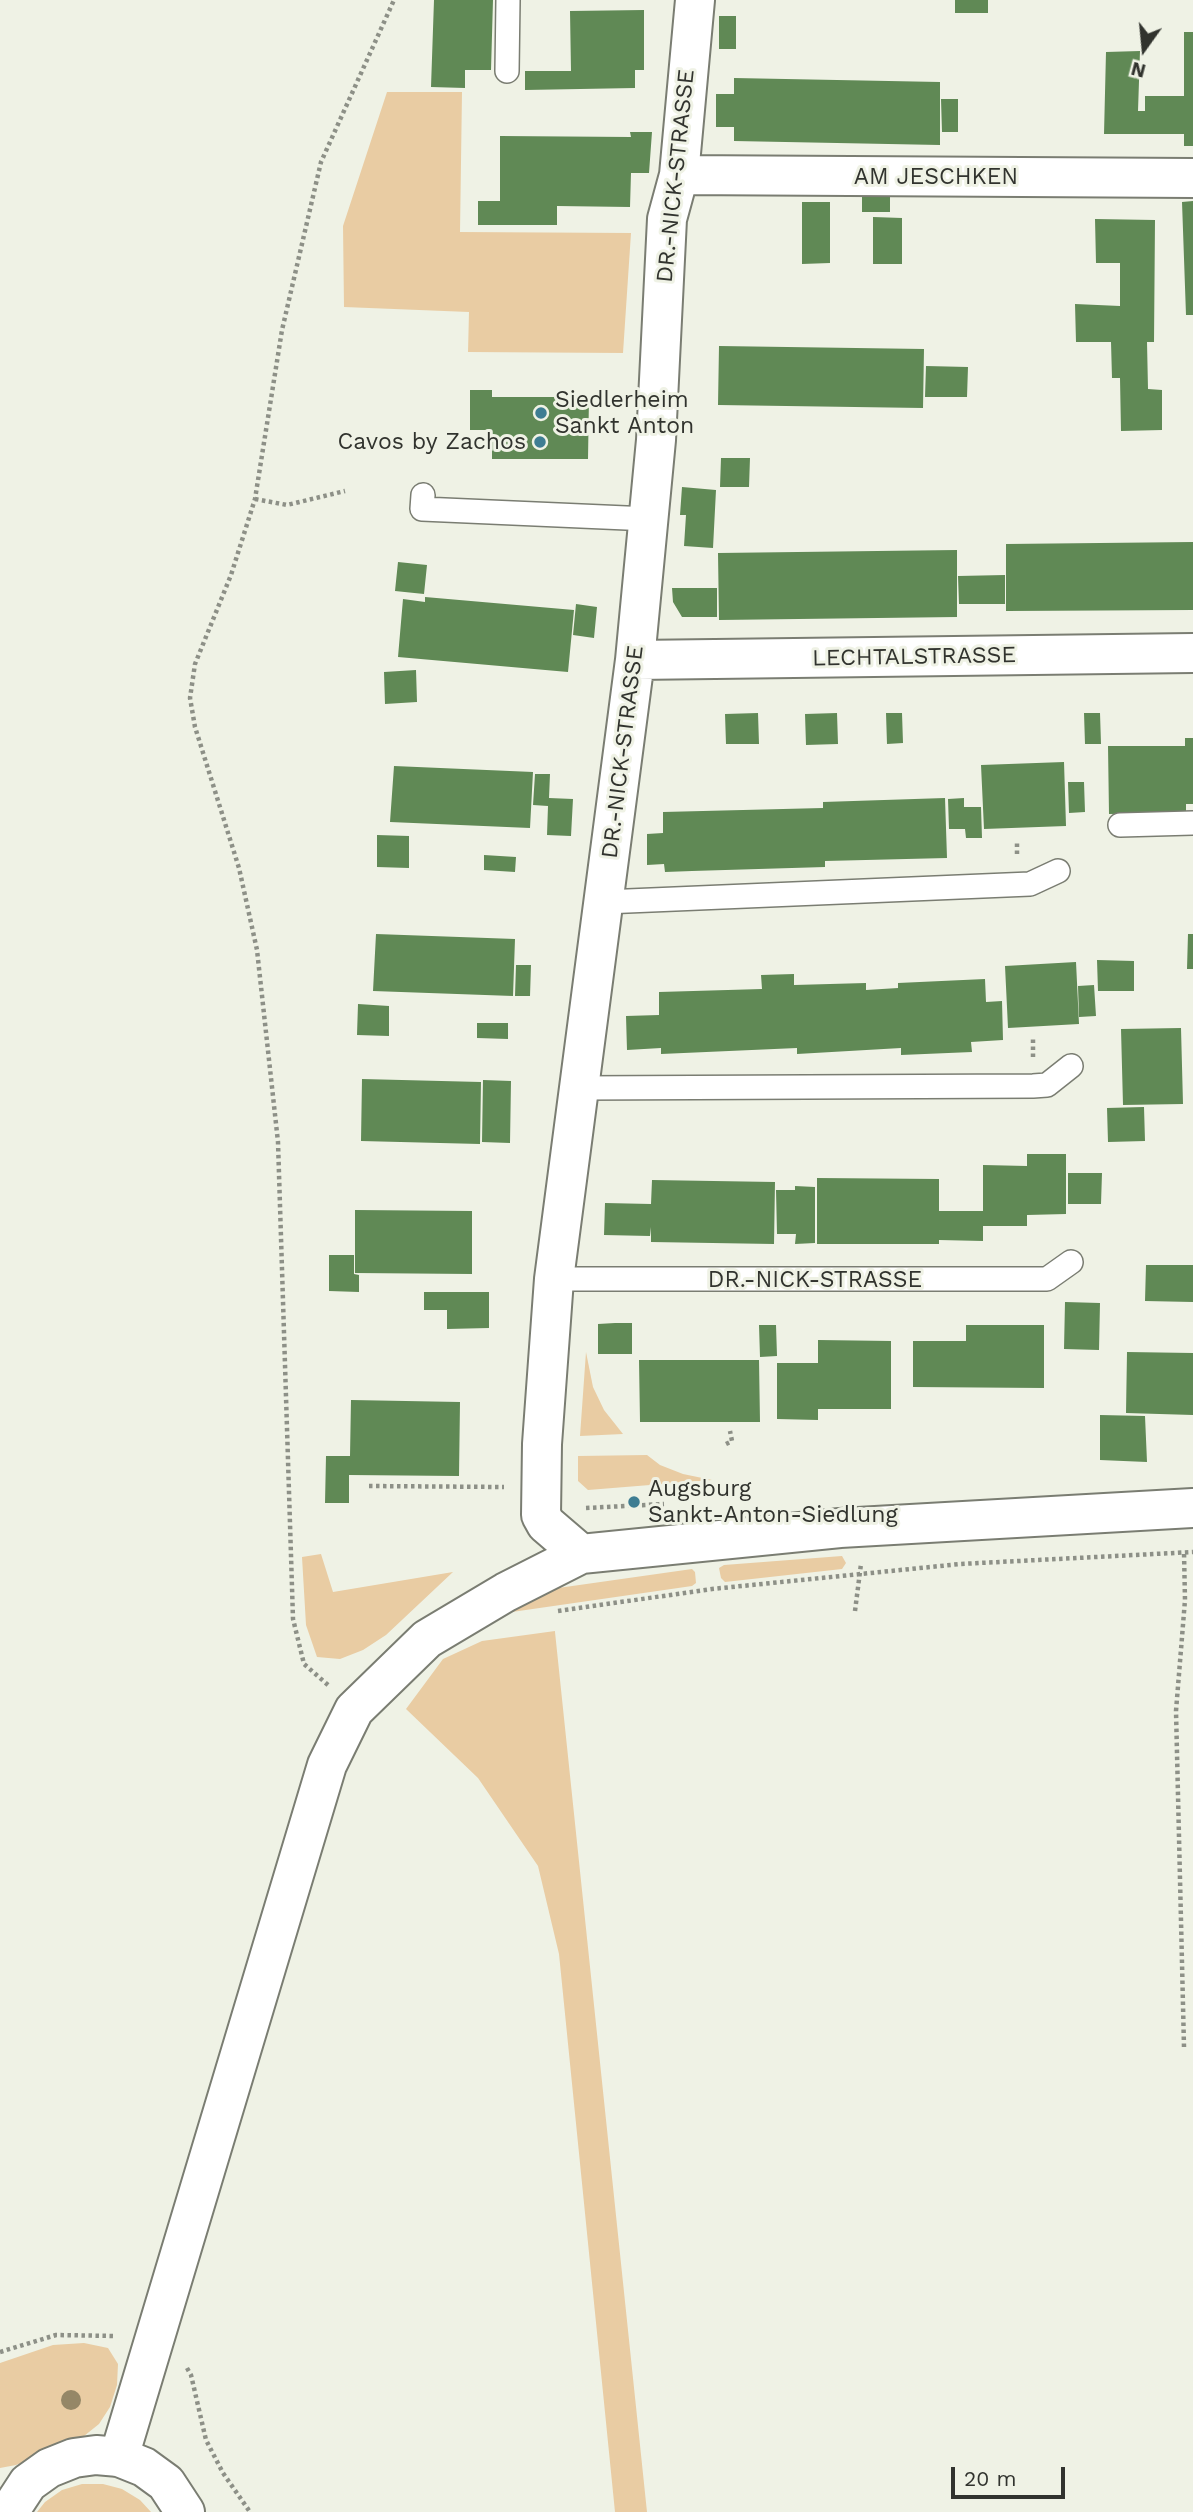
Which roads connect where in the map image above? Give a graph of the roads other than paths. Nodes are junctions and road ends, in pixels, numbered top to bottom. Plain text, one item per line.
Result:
1 (508, 0) edge
2 (695, 0) edge
3 (506, 72) dead end
4 (678, 175) junction
5 (1193, 178) edge
6 (423, 495) dead end
7 (649, 519) junction
8 (1193, 653) edge
9 (635, 660) junction
10 (1193, 823) edge
11 (1120, 824) dead end
12 (1058, 871) dead end
13 (604, 902) junction
14 (1071, 1066) dead end
15 (581, 1088) junction
16 (1071, 1262) dead end
17 (554, 1279) junction
18 (1193, 1508) edge
19 (581, 1553) junction
20 (119, 2458) junction
21 (9, 2512) edge
22 (186, 2512) edge

1 - 3 lane
2 - 4 street, DR.-NICK-STRASSE
4 - 5 street, AM JESCHKEN
4 - 7 street, DR.-NICK-STRASSE
6 - 7 lane
7 - 9 street, DR.-NICK-STRASSE
8 - 9 street, LECHTALSTRASSE
9 - 13 street, DR.-NICK-STRASSE
10 - 11 lane
12 - 13 lane
13 - 15 street, DR.-NICK-STRASSE
14 - 15 lane
15 - 17 street, DR.-NICK-STRASSE
16 - 17 lane, DR.-NICK-STRASSE
17 - 19 street, DR.-NICK-STRASSE
18 - 19 street
19 - 20 street
20 - 21 street
20 - 22 street

